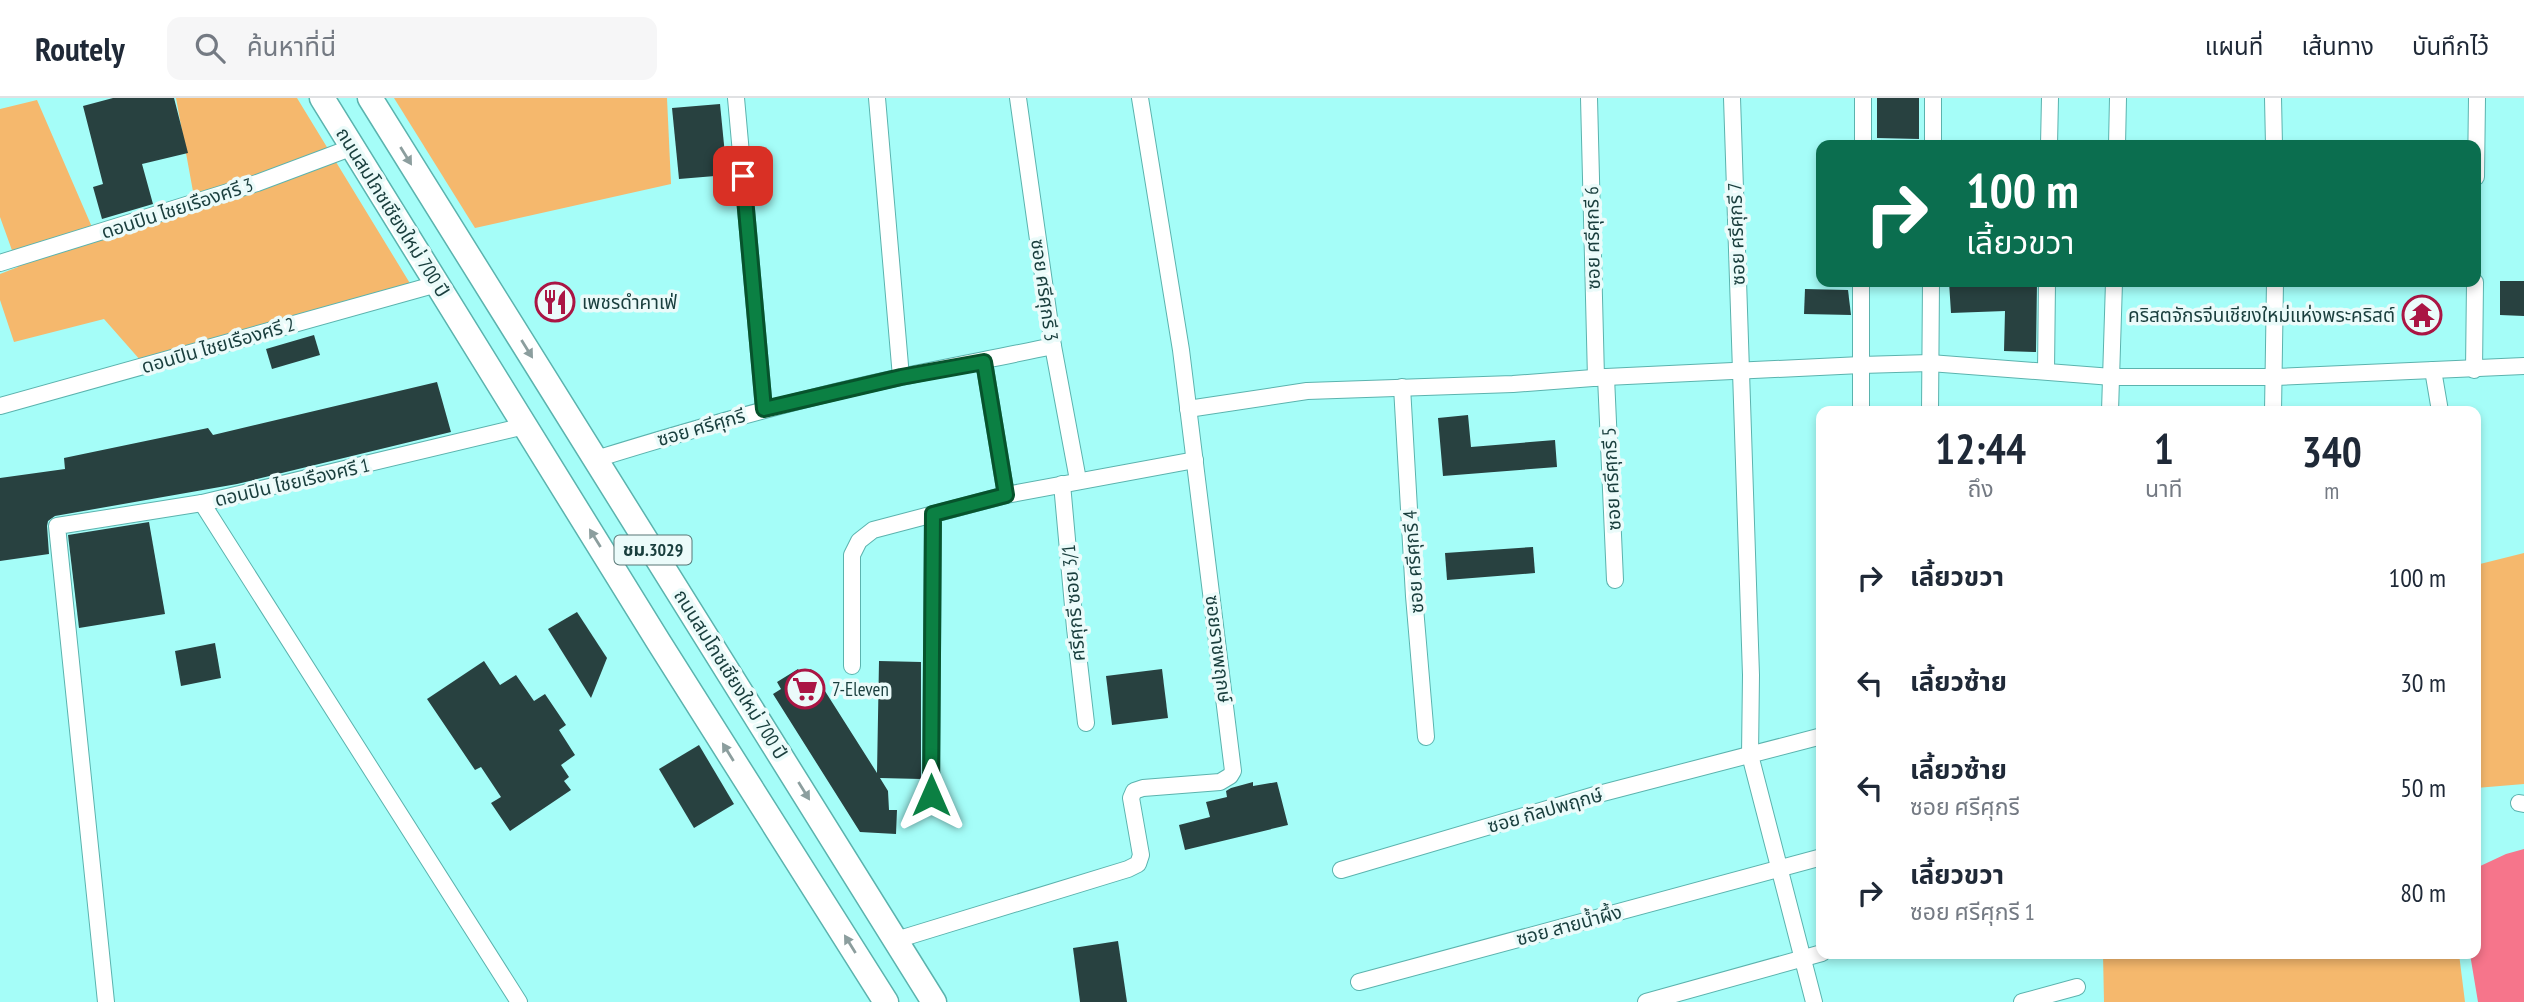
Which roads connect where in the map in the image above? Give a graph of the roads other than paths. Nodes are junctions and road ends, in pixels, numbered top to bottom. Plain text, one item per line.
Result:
1 (322, 98) edge
2 (370, 98) edge
3 (736, 98) edge
4 (877, 98) edge
5 (1018, 98) edge
6 (1140, 98) edge
7 (1589, 98) edge
8 (1732, 98) edge
9 (1863, 98) edge
10 (1933, 98) edge
11 (2050, 98) edge
12 (2118, 98) edge
13 (2273, 98) edge
14 (2477, 98) edge
15 (1863, 140) edge
16 (1933, 140) edge
17 (2049, 140) edge
18 (2117, 140) edge
19 (2274, 140) edge
20 (2476, 140) edge
21 (353, 147) junction
22 (0, 263) edge
23 (437, 284) junction
24 (1861, 287) edge
25 (1931, 287) edge
26 (2047, 287) edge
27 (2114, 287) edge
28 (2275, 287) edge
29 (2475, 287) edge
30 (1053, 346) junction
31 (984, 362) junction
32 (1930, 363) junction
33 (1861, 365) junction
34 (2524, 366) edge
35 (1739, 370) junction
36 (2433, 370) junction
37 (2473, 370) junction
38 (2046, 371) junction
39 (901, 377) junction
40 (1601, 377) junction
41 (2112, 377) junction
42 (2275, 377) junction
43 (1402, 387) junction
44 (0, 406) edge
45 (1861, 406) edge
46 (1930, 406) edge
47 (2110, 406) edge
48 (2273, 406) edge
49 (2439, 406) edge
50 (764, 409) junction
51 (1188, 409) junction
52 (525, 426) junction
53 (596, 459) junction
54 (1195, 460) junction
55 (1070, 482) junction
56 (1006, 495) junction
57 (202, 503) junction
58 (933, 514) junction
59 (1615, 580) dead end
60 (852, 666) dead end
61 (1086, 723) dead end
62 (1426, 737) dead end
63 (1816, 738) edge
64 (1750, 755) junction
65 (931, 795) dead end
66 (1816, 859) edge
67 (1780, 868) junction
68 (1340, 870) dead end
69 (896, 940) junction
70 (1816, 955) edge
71 (1803, 958) junction
72 (1359, 982) dead end
73 (2077, 987) dead end
74 (106, 1002) edge
75 (519, 1002) edge
76 (886, 1002) edge
77 (934, 1002) edge
78 (1646, 1002) edge
79 (1814, 1002) edge
80 (2022, 1002) edge

1 - 21 main road, ถนนสมโภชเชียงใหม่ 700 ปี / ชม.3029
2 -> 53 main road, ถนนสมโภชเชียงใหม่ 700 ปี / ชม.3029
3 - 50 street
4 - 39 street
5 - 30 street, ซอย ศรีศุกรี 3
6 - 51 street, ซอยราชพฤกษ์
7 - 40 street, ซอย ศรีศุกรี 6
8 - 35 street, ซอย ศรีศุกรี 7
9 - 15 street
10 - 16 street
11 - 17 street
12 - 18 street
13 - 19 street
14 - 20 street
21 - 22 street, ดอนปิน ไชยเรืองศรี 3
21 - 23 main road, ถนนสมโภชเชียงใหม่ 700 ปี / ชม.3029
23 - 44 street, ดอนปิน ไชยเรืองศรี 2
23 - 52 main road, ถนนสมโภชเชียงใหม่ 700 ปี / ชม.3029
24 - 33 street
25 - 32 street
26 - 38 street
27 - 41 street
28 - 42 street
29 - 37 street
30 - 31 street, ซอย ศรีศุกรี
30 - 55 street, ซอย ศรีศุกรี 3
31 - 39 street, ซอย ศรีศุกรี
31 - 56 street
32 - 33 street
32 - 38 street
32 - 46 street
33 - 35 street
33 - 45 street
34 - 37 street
35 - 40 street
35 - 64 street, ซอย ศรีศุกรี 7
36 - 37 street
36 - 42 street
36 - 49 street
38 - 41 street
39 - 50 street, ซอย ศรีศุกรี
40 - 43 street
40 - 59 street, ซอย ศรีศุกรี 5
41 - 42 street
41 - 47 street
42 - 48 street
43 - 51 street
43 - 62 street, ซอย ศรีศุกรี 4
50 - 53 street, ซอย ศรีศุกรี
51 - 54 street, ซอยราชพฤกษ์
52 - 57 street, ดอนปิน ไชยเรืองศรี 1
76 -> 52 main road, ถนนสมโภชเชียงใหม่ 700 ปี / ชม.3029
53 -> 69 main road, ถนนสมโภชเชียงใหม่ 700 ปี / ชม.3029
54 - 55 street
54 - 69 street, ซอยราชพฤกษ์
55 - 56 street
55 - 61 street, ศรีศุกรี ซอย 3/1
56 - 58 street
57 - 74 street, ดอนปิน ไชยเรืองศรี 1
57 - 75 street
58 - 60 street
58 - 65 street
63 - 64 street, ซอย กัลปพฤกษ์
64 - 67 street, ซอย ศรีศุกรี 7
64 - 68 street, ซอย กัลปพฤกษ์
66 - 67 street, ซอย สายน้ำผึ้ง
67 - 71 street, ซอย ศรีศุกรี 7
67 - 72 street, ซอย สายน้ำผึ้ง
69 - 77 main road, ถนนสมโภชเชียงใหม่ 700 ปี / ชม.3029
70 - 71 street
71 - 78 street
71 - 79 street, ซอย ศรีศุกรี 7
73 - 80 street

